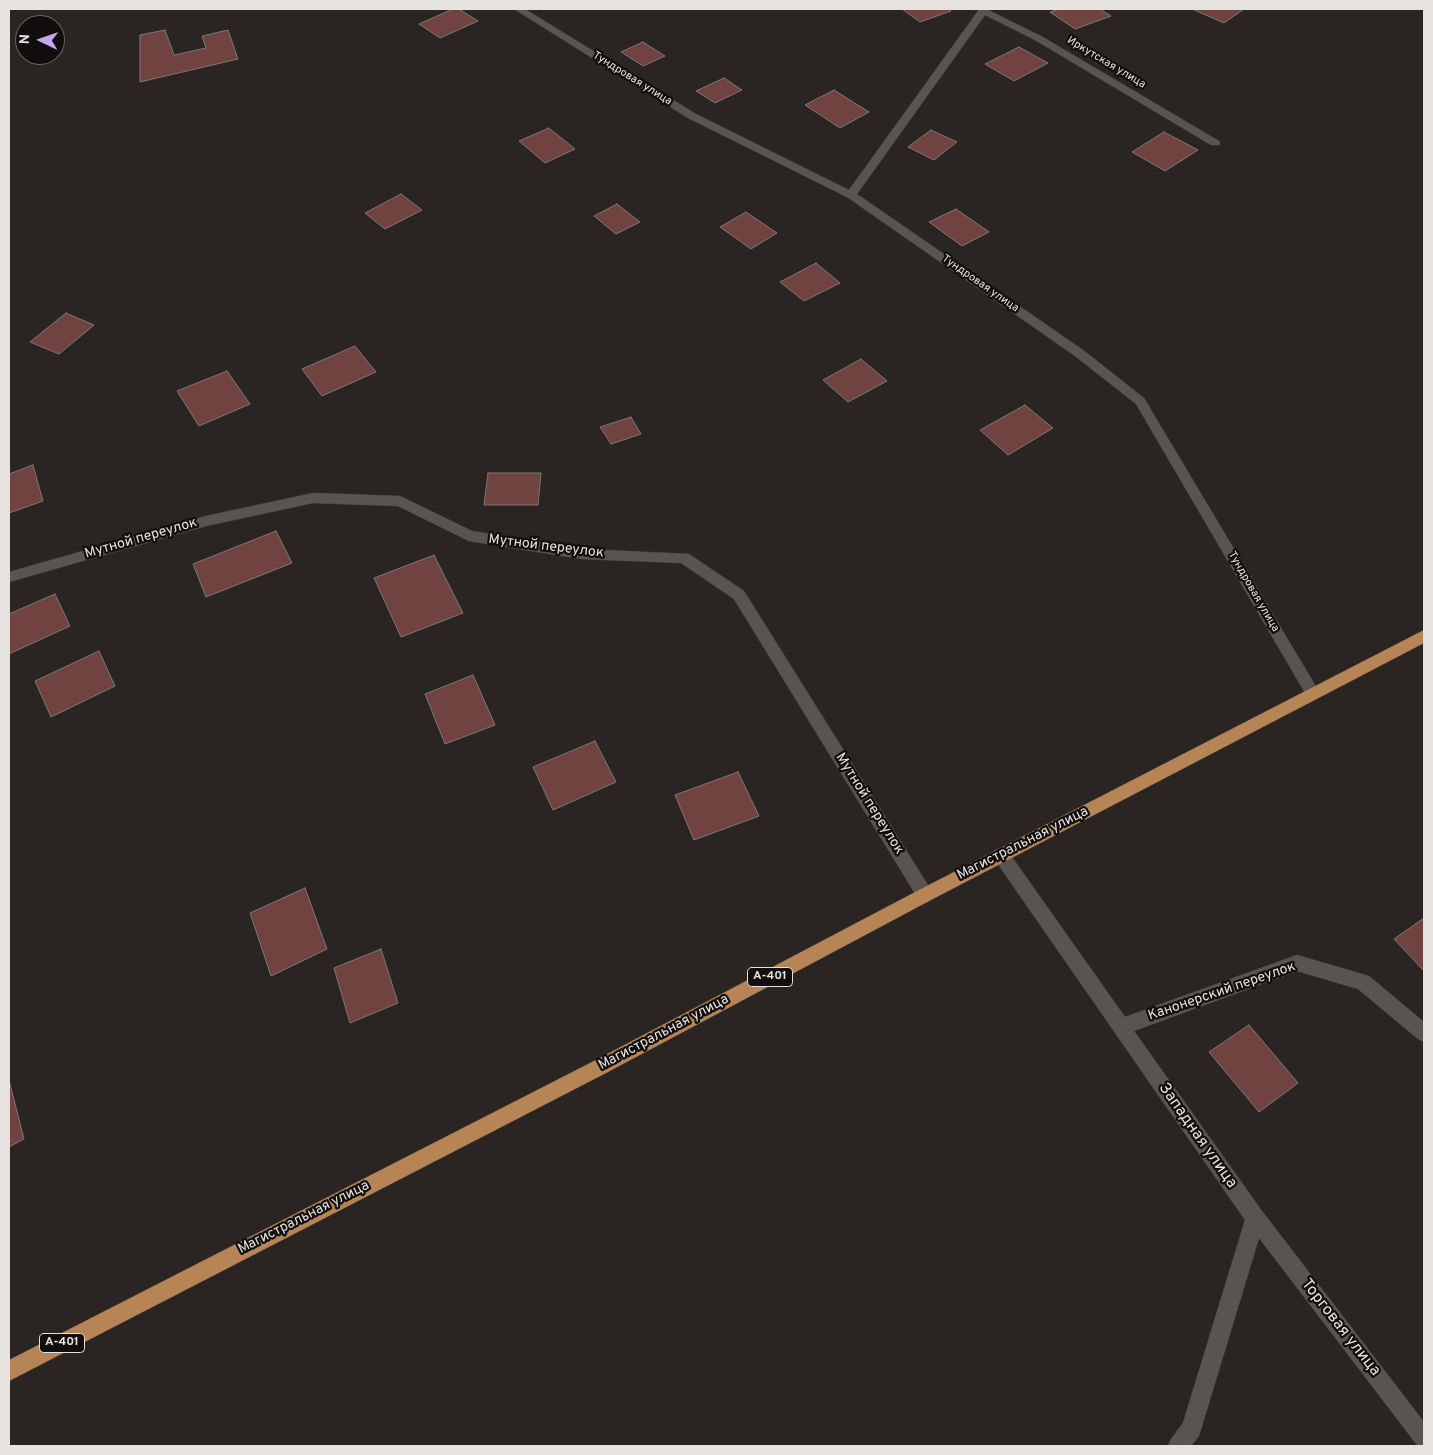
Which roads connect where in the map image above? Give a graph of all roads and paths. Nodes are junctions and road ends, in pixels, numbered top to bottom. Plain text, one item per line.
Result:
1 (519, 9) edge
2 (982, 10) edge
3 (1215, 143) dead end
4 (851, 195) junction
5 (9, 577) edge
6 (1424, 636) edge
7 (1313, 694) junction
8 (1001, 856) junction
9 (925, 895) junction
10 (1121, 1027) junction
11 (1424, 1033) edge
12 (1255, 1218) junction
13 (9, 1371) edge
14 (1424, 1438) edge
15 (1178, 1446) edge

1 - 4 street, Тундровая улица
2 - 3 street, Иркутская улица
2 - 4 street
4 - 7 street, Тундровая улица
5 - 9 street, Мутной переулок
6 - 7 main road, Магистральная улица / А-401
7 - 8 main road, Магистральная улица / А-401
8 - 9 main road, Магистральная улица / А-401
8 - 10 street, Западная улица
9 - 13 main road, Магистральная улица / А-401
10 - 11 street, Канонерский переулок
10 - 12 street, Западная улица
12 - 14 street, Торговая улица
12 - 15 street

